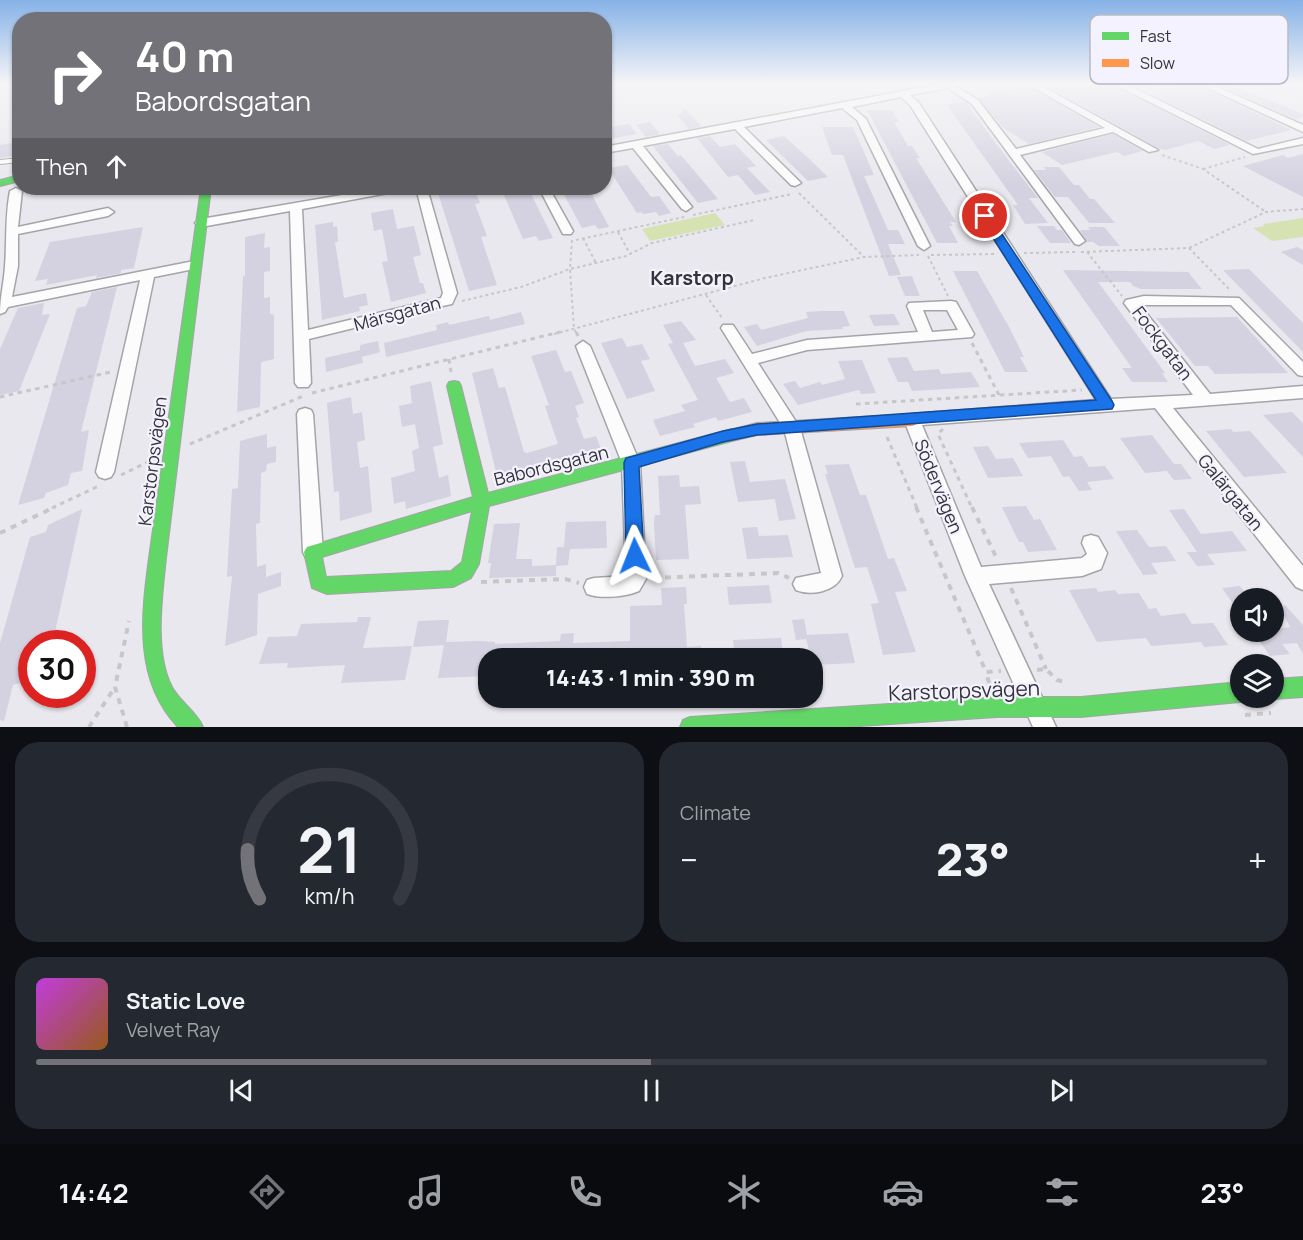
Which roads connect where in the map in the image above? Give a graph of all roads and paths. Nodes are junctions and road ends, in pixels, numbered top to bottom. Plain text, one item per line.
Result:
1 (771, 118) edge
2 (860, 118) edge
3 (924, 118) edge
4 (987, 118) edge
5 (1094, 118) edge
6 (1187, 118) edge
7 (1278, 118) edge
8 (737, 124) junction
9 (1114, 129) junction
10 (1303, 129) edge
11 (1303, 141) edge
12 (636, 144) junction
13 (612, 148) edge
14 (1153, 150) joint
15 (1257, 152) junction
16 (1014, 153) junction
17 (1203, 169) junction
18 (795, 183) dead end
19 (17, 195) edge
20 (205, 195) edge
21 (359, 195) edge
22 (423, 195) edge
23 (548, 195) edge
24 (296, 206) junction
25 (686, 207) dead end
26 (1303, 209) edge
27 (108, 212) dead end
28 (1266, 212) junction
29 (754, 220) dead end
30 (201, 223) junction
31 (567, 231) dead end
32 (618, 231) junction
33 (11, 232) junction
34 (583, 238) junction
35 (1079, 241) joint
36 (924, 246) joint
37 (1189, 248) dead end
38 (630, 254) junction
39 (864, 257) dead end
40 (596, 263) junction
41 (194, 265) junction
42 (570, 269) junction
43 (148, 275) junction
44 (706, 295) dead end
45 (447, 301) junction
46 (1131, 303) junction
47 (951, 304) junction
48 (2, 306) edge
49 (728, 328) joint
50 (967, 334) junction
51 (302, 336) junction
52 (927, 337) junction
53 (583, 346) joint
54 (750, 360) junction
55 (128, 369) junction
56 (1303, 372) edge
57 (303, 383) joint
58 (454, 386) dead end
59 (1097, 390) junction
60 (1303, 392) edge
61 (999, 395) junction
62 (0, 398) edge
63 (1206, 400) junction
64 (1160, 403) junction
65 (856, 404) dead end
66 (1107, 405) junction
67 (305, 414) joint
68 (912, 420) junction
69 (880, 422) junction
70 (792, 428) junction
71 (952, 428) dead end
72 (151, 461) dead end
73 (631, 463) junction
74 (105, 472) dead end
75 (482, 501) junction
76 (0, 533) edge
77 (1091, 543) dead end
78 (313, 552) junction
79 (1004, 573) junction
80 (975, 576) junction
81 (453, 579) junction
82 (636, 579) junction
83 (1303, 581) edge
84 (803, 584) joint
85 (594, 587) joint
86 (1047, 669) dead end
87 (986, 672) dead end
88 (115, 687) dead end
89 (1303, 687) edge
90 (1284, 688) edge
91 (1230, 693) edge
92 (1041, 718) edge
93 (182, 724) edge
94 (89, 727) edge
95 (690, 727) edge

1 - 8 street
2 - 36 street
3 - 59 street
4 - 16 street
5 - 9 street
6 - 15 street
7 - 10 street
8 - 12 street
8 - 18 street
9 - 14 street
9 - 16 street
11 - 15 street
12 - 13 street
12 - 25 street
14 - 17 path
15 - 17 path
16 - 35 street
17 - 28 path
19 - 33 street
20 - 30 street, Karstorpsvägen
21 - 24 street
22 - 45 street, Märsgatan
23 - 31 street
24 - 30 street
24 - 51 street
26 - 28 path
27 - 33 street
28 - 37 path
29 - 38 path
30 - 41 street, Karstorpsvägen
32 - 34 path
32 - 38 path
32 - 39 path
33 - 48 street
34 - 40 path
34 - 42 path
35 - 46 path
36 - 47 path
38 - 40 path
40 - 42 path
41 - 43 street
41 - 93 street, Karstorpsvägen
42 - 45 path
42 - 53 path
43 - 48 street
43 - 55 street
44 - 49 path
45 - 51 street, Märsgatan
46 - 56 street, Fockgatan
46 - 63 street, Fockgatan
47 - 50 street
47 - 52 street
49 - 54 street
50 - 52 street
50 - 61 path
51 - 57 street
52 - 54 street
53 - 73 street
54 - 70 street
55 - 62 path
55 - 74 street
57 - 67 path
58 - 75 street
59 - 61 path
59 - 66 street
60 - 63 street, Södervägen
61 - 65 path
63 - 64 street, Södervägen
64 - 66 street, Södervägen
64 - 83 street, Galärgatan
66 - 68 street, Södervägen
67 - 78 street
68 - 69 street, Babordsgatan
68 - 80 street, Södervägen
69 - 70 street, Babordsgatan
69 - 87 path
70 - 73 street, Babordsgatan
70 - 84 street
71 - 79 path
72 - 76 path
73 - 75 street, Babordsgatan
73 - 82 street
75 - 78 street, Babordsgatan
75 - 81 street, Babordsgatan
77 - 79 street
78 - 81 street
79 - 80 street
79 - 86 path
80 - 92 street, Södervägen
81 - 85 path
82 - 84 path
82 - 85 street
88 - 94 path
89 - 90 street
91 - 92 street, Karstorpsvägen
92 - 95 street, Karstorpsvägen

